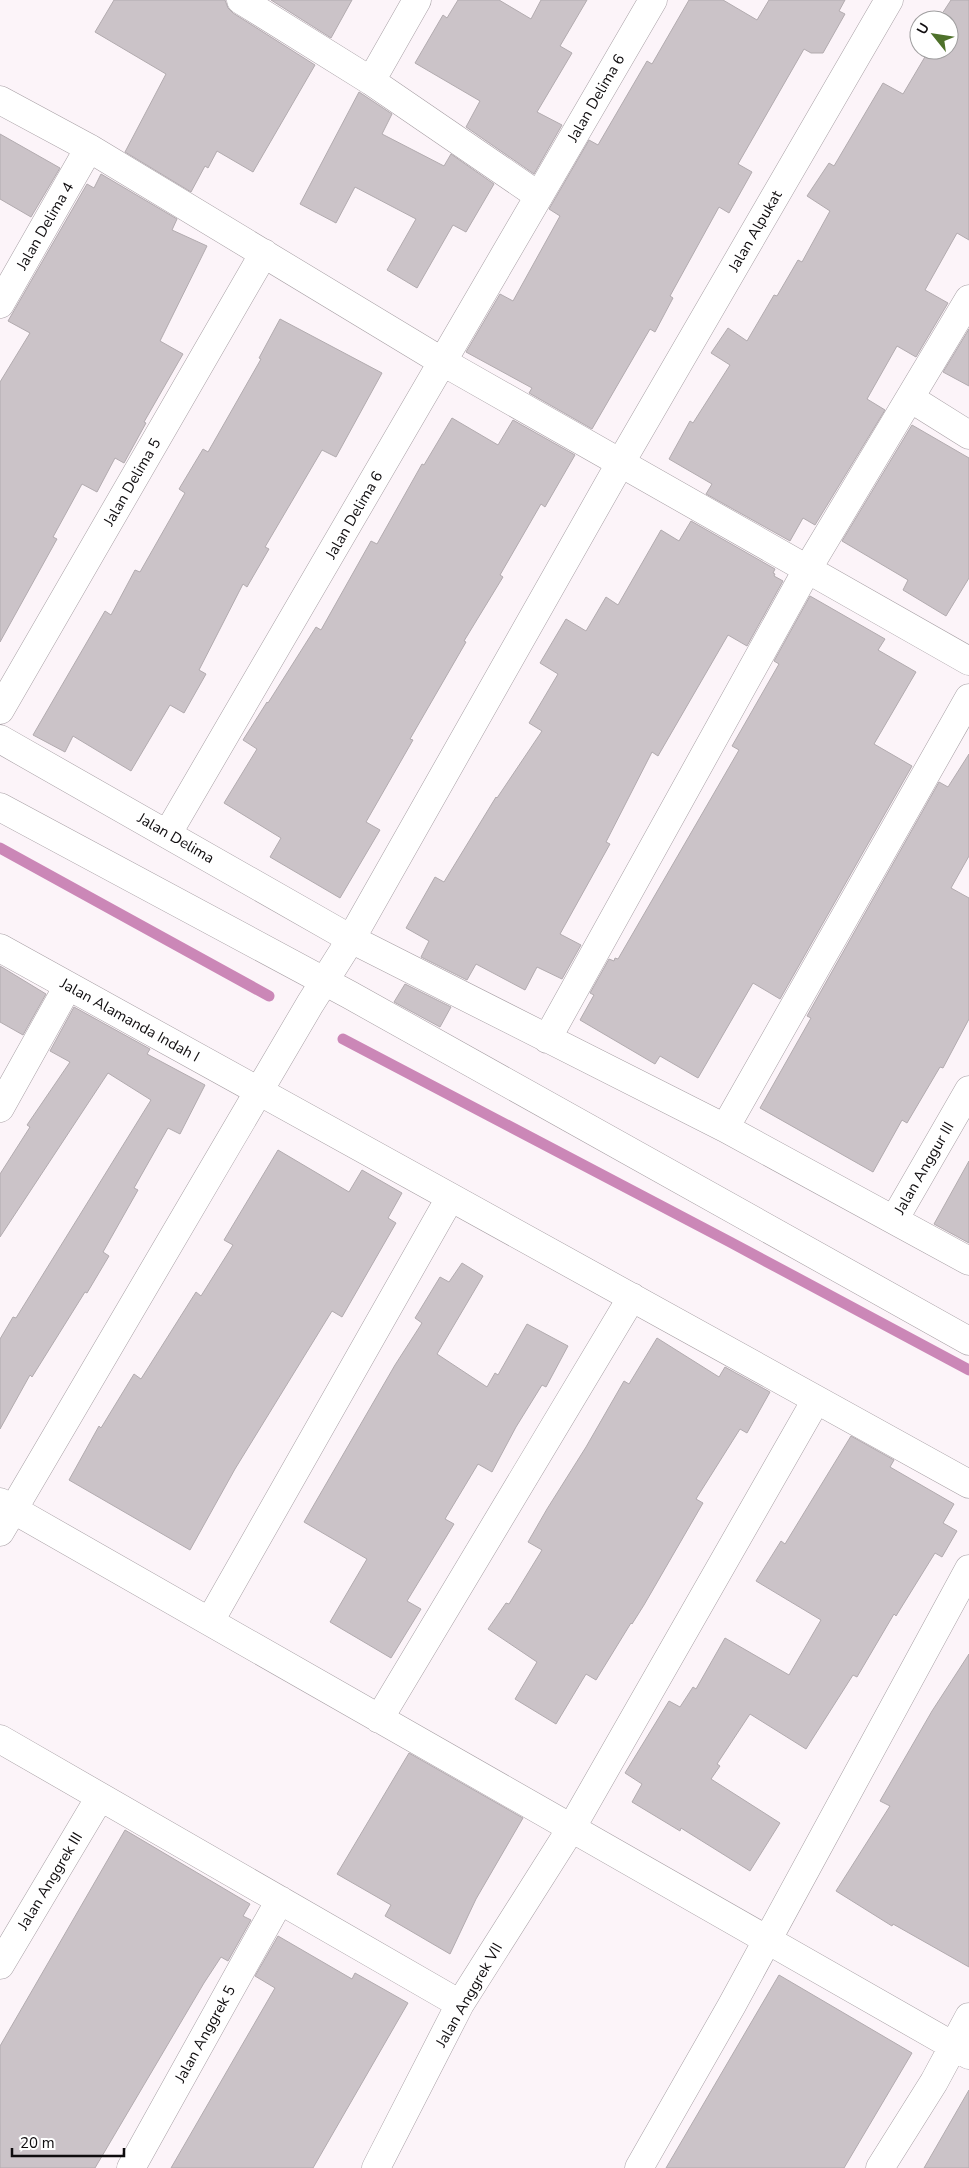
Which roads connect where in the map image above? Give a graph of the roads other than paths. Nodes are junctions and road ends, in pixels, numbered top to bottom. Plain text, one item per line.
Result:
1 (241, 0) edge
2 (417, 0) edge
3 (653, 0) edge
4 (889, 0) edge
5 (371, 80) junction
6 (0, 100) edge
7 (89, 148) junction
8 (539, 196) junction
9 (264, 253) junction
10 (969, 299) edge
11 (0, 304) edge
12 (443, 362) junction
13 (910, 398) junction
14 (969, 435) edge
15 (620, 462) junction
16 (808, 568) junction
17 (969, 661) edge
18 (969, 698) edge
19 (0, 710) edge
20 (0, 738) edge
21 (0, 808) edge
22 (168, 832) junction
23 (352, 939) junction
24 (0, 948) edge
25 (324, 981) junction
26 (68, 986) junction
27 (547, 1039) junction
28 (969, 1090) edge
29 (259, 1091) junction
30 (0, 1108) edge
31 (725, 1128) junction
32 (450, 1198) junction
33 (894, 1220) junction
34 (969, 1261) edge
35 (632, 1297) junction
36 (969, 1341) edge
37 (816, 1400) junction
38 (969, 1484) edge
39 (4, 1515) edge
40 (969, 1569) edge
41 (210, 1621) junction
42 (379, 1718) junction
43 (0, 1739) edge
44 (100, 1796) junction
45 (572, 1827) junction
46 (280, 1900) junction
47 (767, 1939) junction
48 (0, 1965) edge
49 (460, 2004) junction
50 (969, 2017) edge
51 (961, 2050) edge
52 (131, 2168) edge
53 (376, 2168) edge
54 (639, 2168) edge
55 (880, 2168) edge

1 - 5 street
2 - 5 street
3 - 8 street, Jalan Delima 6
4 - 15 street, Jalan Alpukat
5 - 8 street
6 - 7 street
7 - 9 street
7 - 11 street, Jalan Delima 4
8 - 12 street, Jalan Delima 6
9 - 12 street
9 - 19 street, Jalan Delima 5
10 - 13 street
12 - 15 street
12 - 22 street, Jalan Delima 6
13 - 14 street
13 - 16 street
15 - 16 street
15 - 23 street, Jalan Alpukat
16 - 17 street
16 - 27 street
18 - 31 street
20 - 22 street, Jalan Delima
21 - 25 street
22 - 23 street, Jalan Delima
23 - 25 street, Jalan Alpukat
23 - 27 street, Jalan Delima
24 - 26 street, Jalan Alamanda Indah I
25 - 29 street, Jalan Alpukat
25 - 36 street
26 - 29 street, Jalan Alamanda Indah I
26 - 30 street
27 - 31 street, Jalan Delima
28 - 33 street, Jalan Anggur III
29 - 32 street, Jalan Alamanda Indah I
29 - 39 street, Jalan Alpukat
31 - 33 street, Jalan Delima
32 - 35 street, Jalan Alamanda Indah I
32 - 41 street
33 - 34 street, Jalan Delima
35 - 37 street, Jalan Alamanda Indah I
35 - 42 street
37 - 38 street, Jalan Alamanda Indah I
37 - 45 street, Jalan Anggrek VII
39 - 41 street
40 - 47 street
41 - 42 street
42 - 45 street
43 - 44 street
44 - 46 street
44 - 48 street, Jalan Anggrek III
45 - 47 street
45 - 49 street, Jalan Anggrek VII
46 - 49 street
46 - 52 street, Jalan Anggrek 5
47 - 51 street
47 - 54 street
49 - 53 street, Jalan Anggrek VII
50 - 51 street
51 - 55 street

